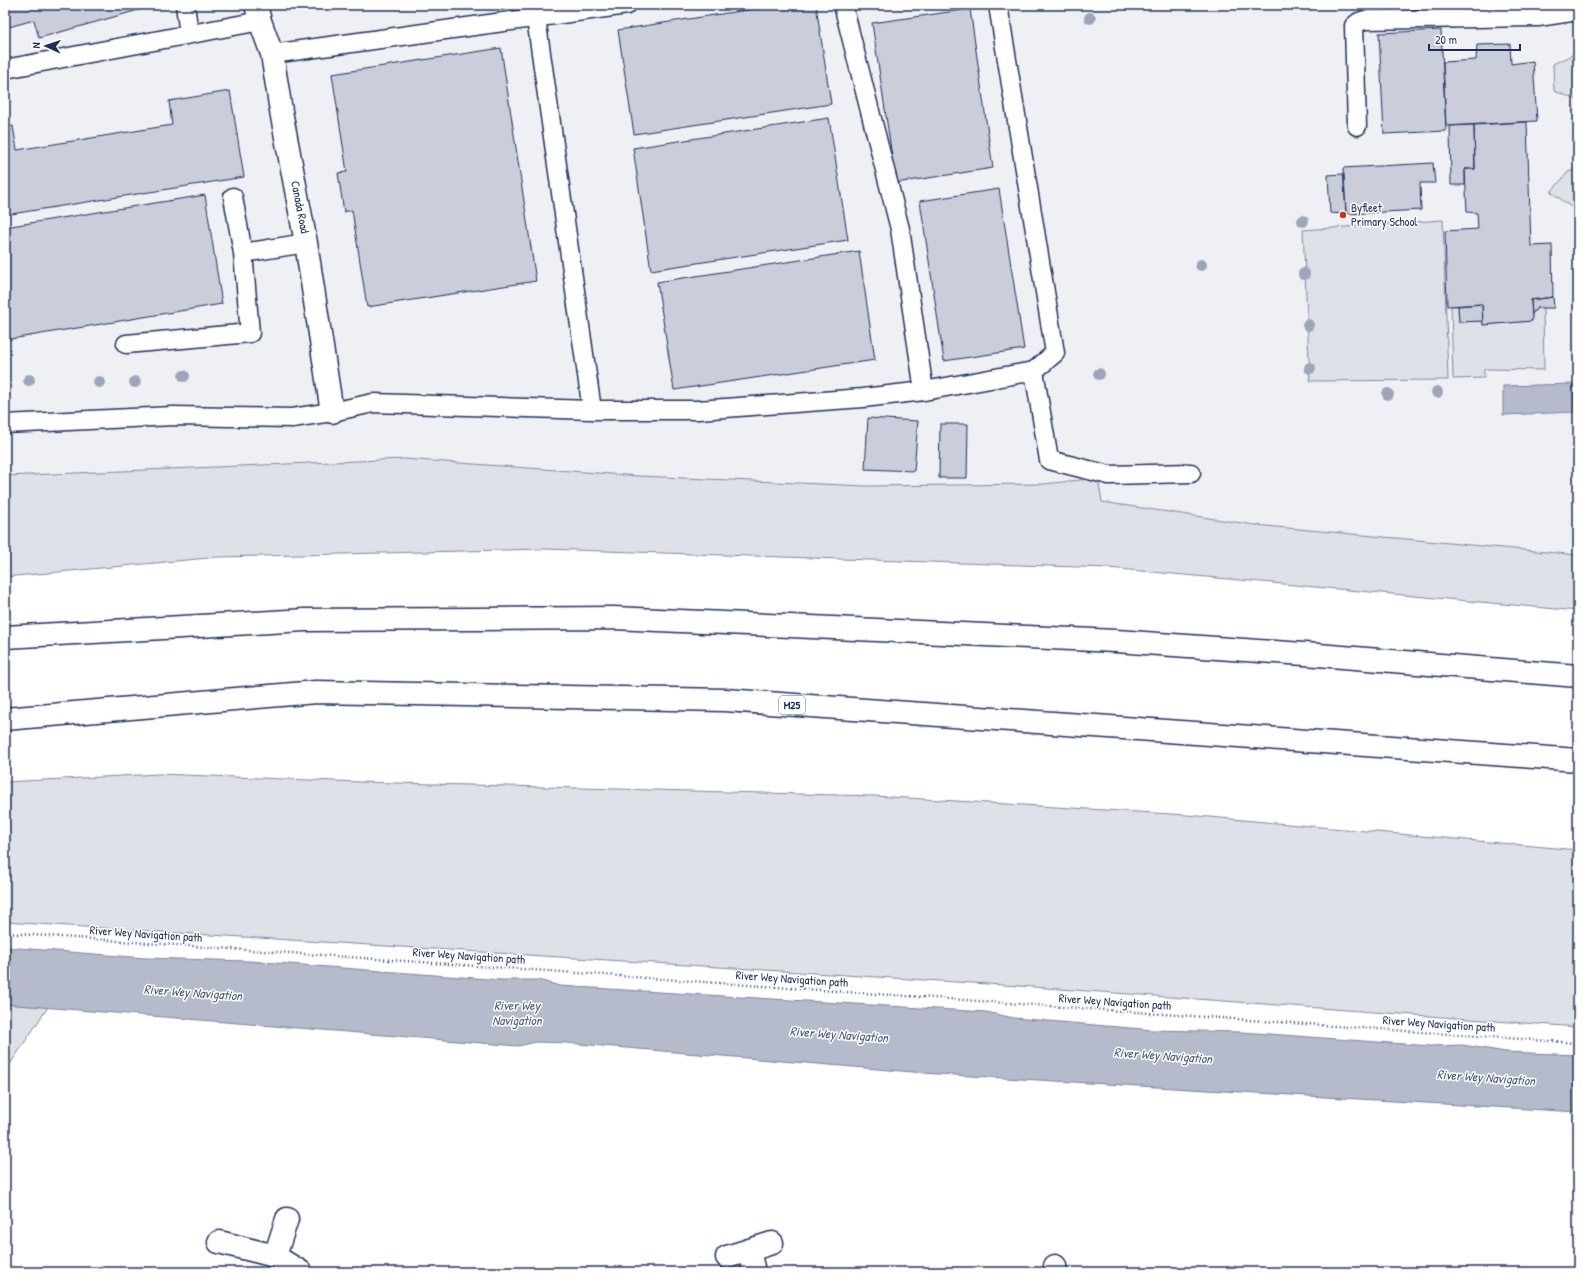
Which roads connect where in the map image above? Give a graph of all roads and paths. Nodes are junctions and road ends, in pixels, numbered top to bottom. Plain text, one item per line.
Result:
1 (185, 5) edge
2 (627, 5) edge
3 (843, 5) edge
4 (998, 5) edge
5 (1578, 11) edge
6 (258, 13) edge
7 (536, 18) junction
8 (190, 34) junction
9 (272, 54) junction
10 (5, 69) edge
11 (1357, 126) dead end
12 (233, 197) dead end
13 (306, 243) junction
14 (243, 253) junction
15 (126, 344) dead end
16 (1034, 371) junction
17 (924, 391) junction
18 (592, 410) junction
19 (332, 412) junction
20 (5, 424) edge
21 (1191, 472) dead end
22 (5, 636) edge
23 (1578, 676) edge
24 (5, 719) edge
25 (1578, 760) edge
26 (5, 933) edge
27 (1578, 1043) edge
28 (287, 1219) dead end
29 (219, 1242) dead end
30 (772, 1243) dead end
31 (749, 1250) junction
32 (275, 1256) junction
33 (728, 1257) dead end
34 (301, 1272) edge
35 (754, 1272) edge

1 - 8 lane
2 - 7 lane
3 - 17 lane
4 - 16 lane
5 - 11 lane
6 - 8 lane
6 - 9 main road, Canada Road
7 - 9 lane
7 - 18 lane
8 - 10 lane
9 - 13 main road, Canada Road
12 - 14 lane
13 - 14 lane
13 - 19 main road, Canada Road
14 - 15 lane
16 - 17 lane
16 - 21 lane
17 - 18 lane
18 - 19 lane
19 - 20 lane
22 - 23 main road
24 - 25 main road, M25
26 - 27 path, River Wey Navigation path
28 - 32 main road
29 - 32 main road
30 - 31 main road
31 - 33 main road
31 - 35 main road
32 - 34 main road

